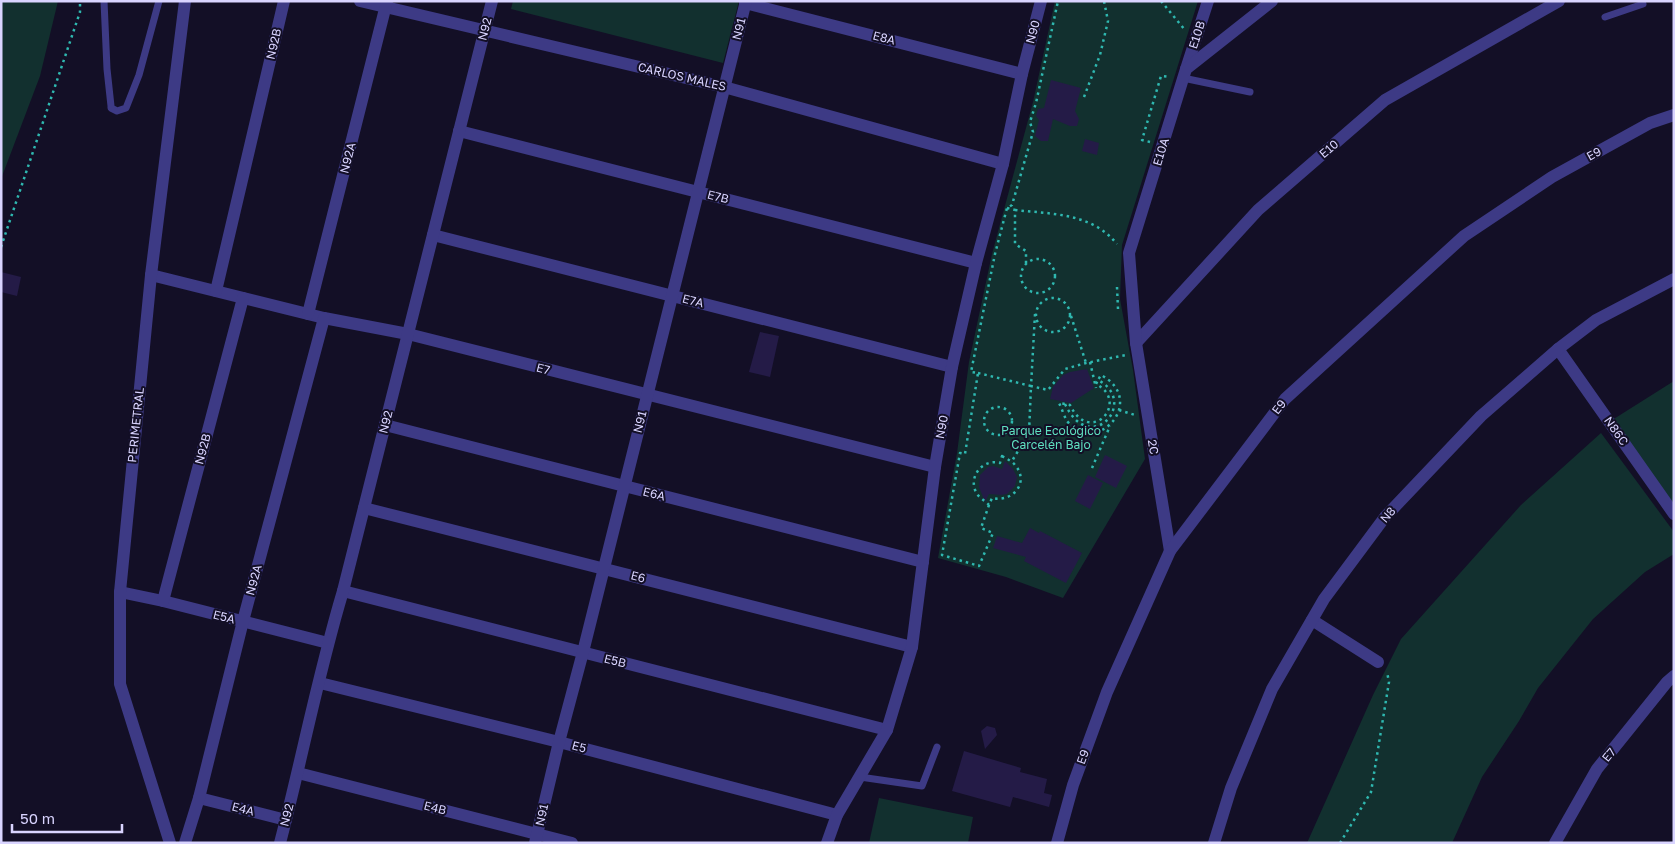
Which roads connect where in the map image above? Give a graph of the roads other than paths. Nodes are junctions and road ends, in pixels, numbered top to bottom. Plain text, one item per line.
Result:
1 (104, 1) edge
2 (159, 1) edge
3 (185, 1) edge
4 (284, 1) edge
5 (360, 1) edge
6 (492, 1) edge
7 (1042, 1) edge
8 (1208, 1) edge
9 (1272, 1) edge
10 (1559, 1) edge
11 (745, 2) edge
12 (1645, 2) edge
13 (386, 4) edge
14 (1604, 17) dead end
15 (484, 31) junction
16 (1184, 73) junction
17 (1022, 74) junction
18 (724, 87) junction
19 (1250, 92) dead end
20 (1674, 115) edge
21 (459, 131) junction
22 (1002, 164) junction
23 (698, 192) junction
24 (433, 235) junction
25 (976, 263) junction
26 (151, 275) junction
27 (1674, 279) edge
28 (216, 291) junction
29 (672, 296) junction
30 (243, 298) junction
31 (308, 314) junction
32 (324, 318) junction
33 (408, 334) junction
34 (1136, 343) junction
35 (1558, 349) junction
36 (952, 367) junction
37 (647, 395) junction
38 (385, 425) junction
39 (935, 467) junction
40 (624, 486) junction
41 (364, 508) junction
42 (1674, 514) edge
43 (1170, 551) junction
44 (923, 562) junction
45 (604, 568) junction
46 (120, 592) junction
47 (343, 592) junction
48 (163, 601) junction
49 (1312, 620) junction
50 (243, 621) junction
51 (328, 643) junction
52 (912, 647) junction
53 (583, 652) junction
54 (1378, 662) road end
55 (1674, 676) edge
56 (320, 683) junction
57 (888, 730) junction
58 (559, 742) junction
59 (937, 746) dead end
60 (298, 773) junction
61 (860, 777) junction
62 (199, 798) junction
63 (837, 814) junction
64 (286, 820) junction
65 (536, 838) edge
66 (170, 843) edge
67 (185, 843) edge
68 (280, 843) edge
69 (572, 843) edge
70 (827, 843) edge
71 (1057, 843) edge
72 (1214, 843) edge
73 (1555, 843) edge

1 - 2 lane
3 - 26 street, PERIMETRAL
4 - 28 street, N92B
5 - 13 street, CARLOS MALES
6 - 15 street, N92
7 - 17 street, N90
8 - 16 street, E10B
9 - 16 street
10 - 34 street, E10
11 - 17 street, E8A
11 - 18 street, N91
12 - 14 lane
13 - 15 street, CARLOS MALES
13 - 31 street, N92A
15 - 18 street, CARLOS MALES
15 - 21 street, N92
16 - 19 lane
16 - 34 street, E10A
17 - 22 street, N90
18 - 22 street, CARLOS MALES
18 - 23 street, N91
20 - 43 street, E9
21 - 23 street, E7B
21 - 24 street, N92
22 - 25 street, N90
23 - 25 street, E7B
23 - 29 street, N91
24 - 29 street, E7A
24 - 33 street, N92
25 - 36 street, N90
26 - 28 street, E7
26 - 46 street, PERIMETRAL
27 - 35 street, N8
28 - 30 street, E7
29 - 36 street, E7A
29 - 37 street, N91
30 - 31 street, E7
30 - 48 street, N92B
31 - 32 street, E7
32 - 33 street, E7
32 - 50 street, N92A
33 - 37 street, E7
33 - 38 street, N92
34 - 43 street, 2C
35 - 42 street, N86C
35 - 49 street, N8
36 - 39 street, N90
37 - 39 street, E7
37 - 40 street, N91
38 - 40 street, E6A
38 - 41 street, N92
39 - 44 street, N90
40 - 44 street, E6A
40 - 45 street, N91
41 - 45 street, E6
41 - 47 street, N92
43 - 71 street, E9
44 - 52 street, N90
45 - 52 street, E6
45 - 53 street, N91
46 - 48 street, E5A
46 - 66 street, PERIMETRAL
47 - 51 street, N92
47 - 53 street, E5B
48 - 50 street, E5A
49 - 54 street
49 - 72 street, N8
50 - 51 street, E5A
50 - 62 street, N92A
51 - 56 street, N92
52 - 57 street, N90
53 - 57 street, E5B
53 - 58 street, N91
55 - 73 street, E7
56 - 58 street, E5
56 - 60 street, N92
57 - 61 street, N90
58 - 63 street, E5
58 - 65 street, N91
59 - 61 lane
60 - 64 street, N92
60 - 65 street, E4B
61 - 63 street, N90
62 - 64 street, E4A
62 - 67 street, N92A
63 - 70 street, N90
64 - 68 street, N92
65 - 69 street, E4B

